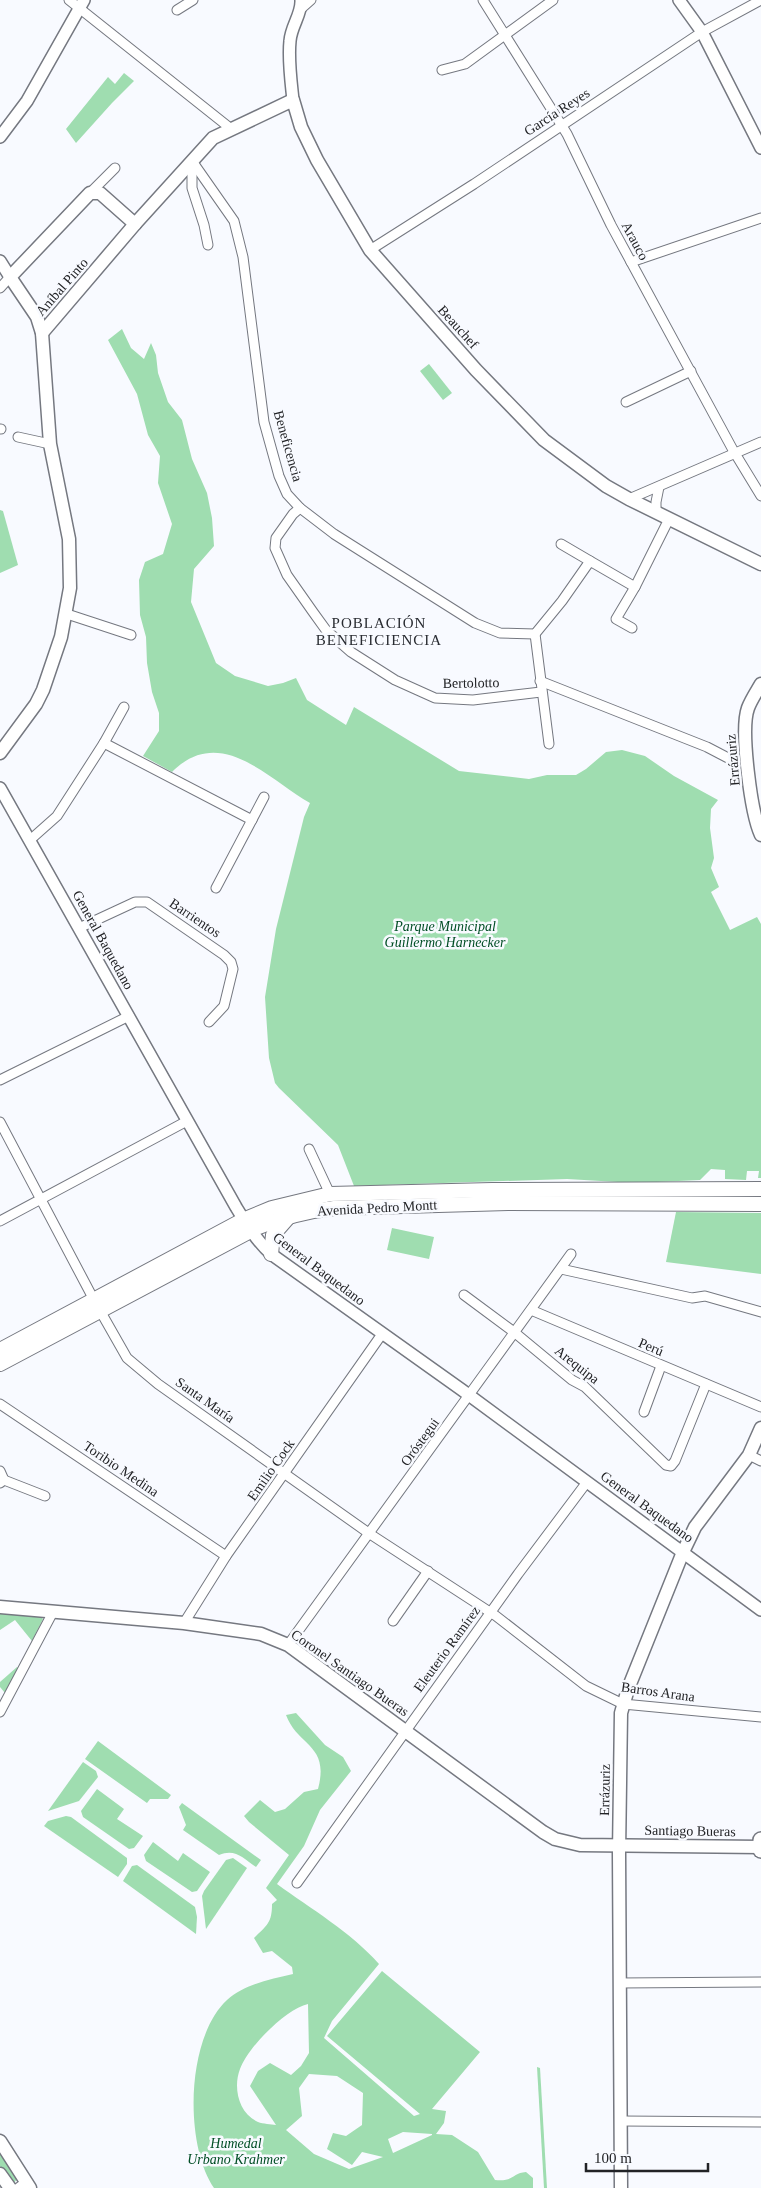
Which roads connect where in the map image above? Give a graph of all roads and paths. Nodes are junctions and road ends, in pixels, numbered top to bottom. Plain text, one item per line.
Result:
1 (69, 0) edge
2 (193, 0) edge
3 (311, 0) edge
4 (483, 0) edge
5 (553, 0) edge
6 (679, 0) edge
7 (761, 0) edge
8 (301, 4) edge
9 (82, 5) edge
10 (176, 10) dead end
11 (702, 32) junction
12 (506, 34) junction
13 (442, 70) dead end
14 (293, 100) junction
15 (561, 124) junction
16 (230, 128) junction
17 (0, 138) edge
18 (761, 148) edge
19 (192, 161) junction
20 (115, 168) dead end
21 (90, 193) junction
22 (761, 218) edge
23 (135, 224) junction
24 (208, 245) dead end
25 (370, 250) junction
26 (0, 261) edge
27 (631, 262) junction
28 (10, 277) junction
29 (0, 288) edge
30 (42, 333) junction
31 (691, 371) junction
32 (626, 402) dead end
33 (18, 437) dead end
34 (761, 442) edge
35 (50, 444) junction
36 (735, 453) junction
37 (659, 486) junction
38 (761, 496) edge
39 (630, 500) junction
40 (300, 508) junction
41 (656, 512) junction
42 (670, 519) junction
43 (561, 544) dead end
44 (590, 561) junction
45 (761, 564) edge
46 (636, 587) junction
47 (67, 614) junction
48 (632, 628) dead end
49 (535, 634) junction
50 (131, 635) dead end
51 (540, 681) junction
52 (761, 684) edge
53 (541, 692) junction
54 (124, 707) dead end
55 (104, 743) junction
56 (548, 744) dead end
57 (0, 753) edge
58 (730, 759) dead end
59 (0, 788) edge
60 (264, 797) dead end
61 (252, 820) junction
62 (761, 835) edge
63 (30, 840) junction
64 (216, 888) dead end
65 (79, 928) junction
66 (129, 1016) junction
67 (209, 1022) dead end
68 (0, 1080) edge
69 (187, 1121) junction
70 (0, 1122) edge
71 (309, 1149) dead end
72 (761, 1189) edge
73 (330, 1194) junction
74 (721, 1196) junction
75 (508, 1197) junction
76 (40, 1200) junction
77 (761, 1204) edge
78 (289, 1216) junction
79 (0, 1221) edge
80 (246, 1226) junction
81 (271, 1254) junction
82 (571, 1254) dead end
83 (562, 1269) junction
84 (464, 1295) dead end
85 (97, 1306) junction
86 (531, 1310) junction
87 (761, 1312) edge
88 (514, 1332) junction
89 (382, 1334) junction
90 (0, 1350) edge
91 (0, 1364) edge
92 (661, 1366) junction
93 (706, 1384) junction
94 (470, 1396) junction
95 (0, 1404) edge
96 (761, 1407) edge
97 (644, 1412) dead end
98 (761, 1428) edge
99 (749, 1455) junction
100 (761, 1461) edge
101 (286, 1474) junction
102 (2, 1478) edge
103 (587, 1482) junction
104 (45, 1496) dead end
105 (370, 1534) junction
106 (683, 1552) junction
107 (226, 1556) junction
108 (428, 1571) junction
109 (0, 1607) edge
110 (761, 1610) edge
111 (53, 1612) junction
112 (490, 1612) junction
113 (393, 1622) dead end
114 (184, 1623) junction
115 (288, 1645) junction
116 (623, 1704) junction
117 (0, 1712) edge
118 (761, 1717) edge
119 (406, 1730) junction
120 (761, 1840) edge
121 (619, 1845) junction
122 (761, 1848) edge
123 (297, 1883) dead end
124 (761, 1982) edge
125 (619, 1983) junction
126 (621, 2121) junction
127 (761, 2122) edge
128 (0, 2140) edge
129 (0, 2174) edge
130 (25, 2186) edge
131 (10, 2188) edge
132 (621, 2188) edge

1 - 9 street
2 - 10 street
3 - 8 street, Beauchef
4 - 12 street, Arauco
5 - 12 street
6 - 11 street
7 - 11 street, García Reyes
8 - 14 street, Beauchef
9 - 16 street
9 - 17 street
11 - 15 street, García Reyes
11 - 18 street
12 - 13 street
12 - 15 street, Arauco
14 - 16 main road, Aníbal Pinto
14 - 25 main road, Beauchef
15 - 25 street, García Reyes
15 - 27 street, Arauco
16 - 19 main road, Aníbal Pinto
19 - 23 main road, Aníbal Pinto
19 - 24 street
19 - 40 street, Beneficencia
20 - 21 street
21 - 23 main road
21 - 28 main road
22 - 27 street
23 - 30 main road, Aníbal Pinto
25 - 39 main road, Beauchef
26 - 28 street
27 - 31 street, Arauco
28 - 29 street
28 - 30 main road
30 - 35 main road, Aníbal Pinto
31 - 32 street
31 - 36 street, Arauco
33 - 35 street
34 - 36 street
35 - 47 main road, Aníbal Pinto
36 - 37 street
36 - 38 street, Arauco
37 - 39 street
37 - 41 street
39 - 41 main road, Beauchef
40 - 49 street, Beneficencia
40 - 53 street, Bertolotto
41 - 42 main road, Beauchef
42 - 45 main road, Beauchef
42 - 46 street
43 - 44 street
44 - 46 street
44 - 49 street
46 - 48 street
47 - 50 street
47 - 57 main road, Aníbal Pinto
49 - 51 street
51 - 53 street
51 - 58 street
52 - 62 main road, Errázuriz
53 - 56 street
54 - 55 street
55 - 61 street
55 - 63 street
59 - 63 street, General Baquedano
60 - 61 street
61 - 64 street
63 - 65 street, General Baquedano
65 - 66 street, General Baquedano
65 - 67 street, Barrientos
66 - 68 street
66 - 69 street, General Baquedano
69 - 76 street
69 - 80 street, General Baquedano
70 - 76 street, Santa María
71 - 73 street
72 - 74 main road, Avenida Pedro Montt
73 - 75 main road, Avenida Pedro Montt
73 - 80 main road, Avenida Pedro Montt
74 - 75 main road, Avenida Pedro Montt
74 - 77 main road, Avenida Pedro Montt
75 - 78 main road, Avenida Pedro Montt
76 - 79 street
76 - 85 street, Santa María
78 - 80 main road, Avenida Pedro Montt
78 - 81 main road
80 - 81 street, General Baquedano
80 - 85 main road, Avenida Pedro Montt
81 - 89 street, General Baquedano
82 - 83 street, Oróstegui
83 - 86 street, Oróstegui
83 - 87 street
84 - 88 street, Arequipa
85 - 90 main road, Avenida Pedro Montt
85 - 91 main road, Avenida Pedro Montt
85 - 101 street, Santa María
86 - 88 street, Oróstegui
86 - 92 street, Perú
88 - 93 street, Arequipa
88 - 94 street, Oróstegui
89 - 94 street, General Baquedano
89 - 101 street, Emilio Cock
92 - 93 street, Perú
92 - 97 street
93 - 96 street, Perú
94 - 103 street, General Baquedano
94 - 105 street, Oróstegui
95 - 107 street, Toribio Medina
98 - 99 main road, Errázuriz
99 - 100 street
99 - 106 main road, Errázuriz
101 - 105 street, Santa María
101 - 107 street, Emilio Cock
102 - 104 street
103 - 106 street, General Baquedano
103 - 112 street, Eleuterio Ramírez
105 - 108 street, Santa María
105 - 115 street, Oróstegui
106 - 110 street, General Baquedano
106 - 116 main road, Errázuriz
107 - 114 street, Emilio Cock
108 - 112 street, Santa María
108 - 113 street
109 - 111 main road, Coronel Santiago Bueras
111 - 114 main road, Coronel Santiago Bueras
111 - 117 street
112 - 116 street, Barros Arana
112 - 119 street, Eleuterio Ramírez
114 - 115 main road, Coronel Santiago Bueras
115 - 119 main road, Coronel Santiago Bueras
116 - 118 street, Barros Arana
116 - 121 main road, Errázuriz
119 - 121 main road, Coronel Santiago Bueras
119 - 123 street, Eleuterio Ramírez
120 - 122 highway
121 - 122 main road, Santiago Bueras
121 - 125 main road, Errázuriz
124 - 125 street
125 - 126 main road, Errázuriz
126 - 127 street
126 - 132 main road, Errázuriz
128 - 130 main road
129 - 131 main road

